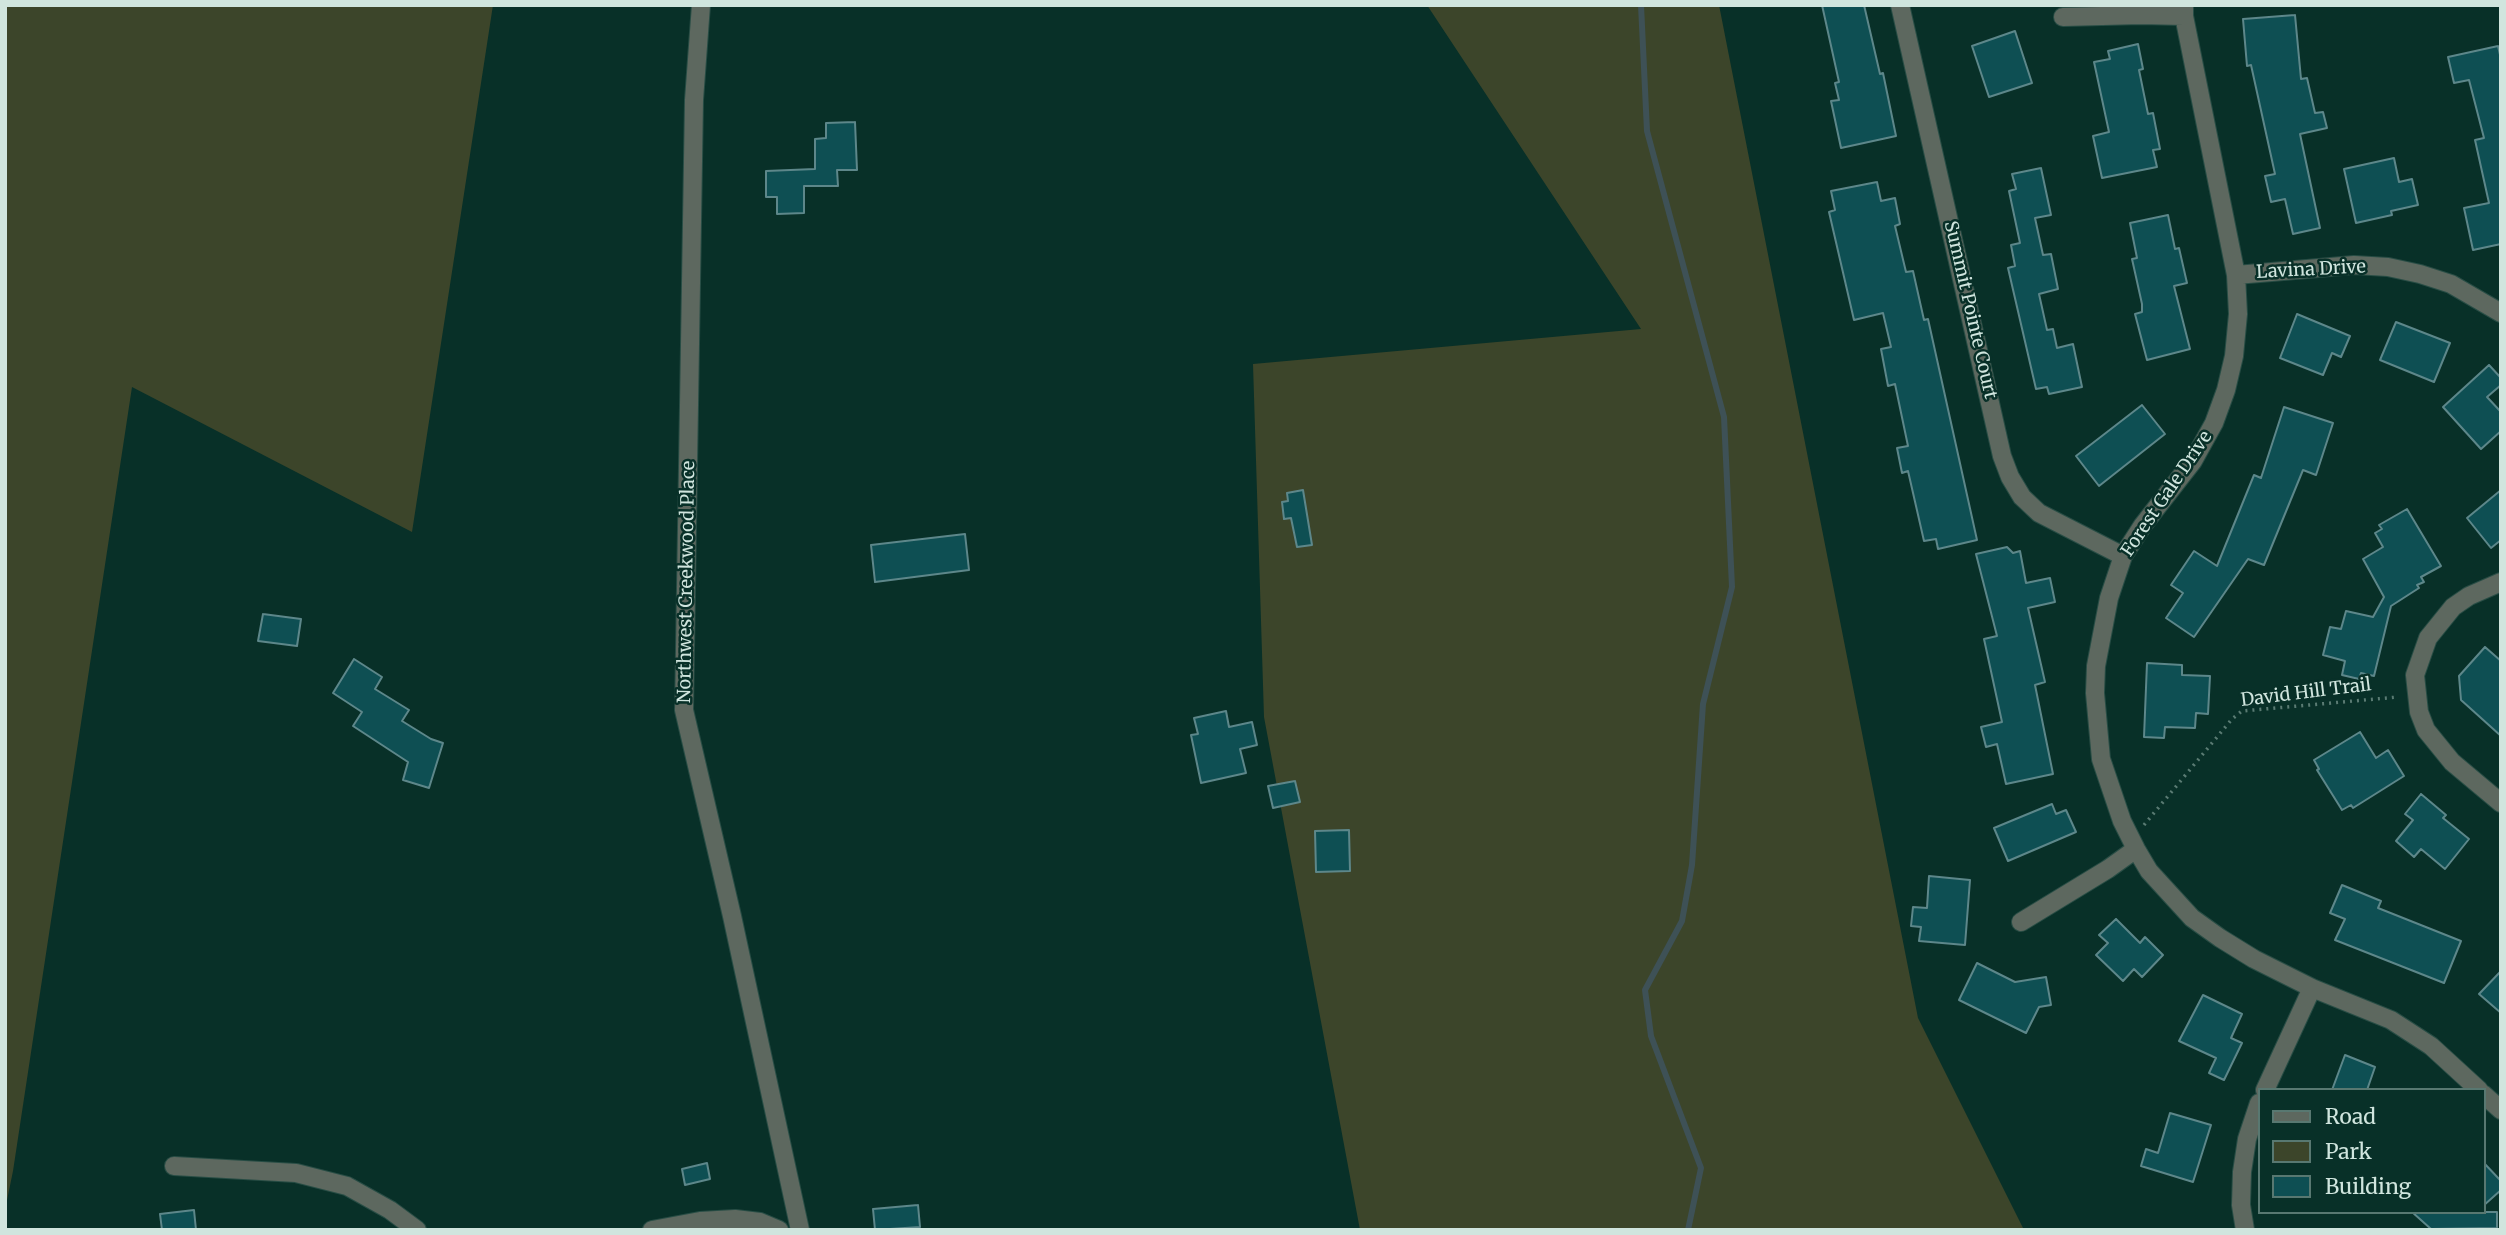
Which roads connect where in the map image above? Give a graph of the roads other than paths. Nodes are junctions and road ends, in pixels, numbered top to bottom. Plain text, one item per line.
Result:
1 (701, 5) edge
2 (1900, 5) edge
3 (2184, 11) edge
4 (2063, 17) dead end
5 (2236, 275) junction
6 (2501, 313) edge
7 (2123, 556) junction
8 (2501, 582) edge
9 (2501, 803) edge
10 (2133, 844) junction
11 (2021, 922) dead end
12 (2312, 988) junction
13 (2266, 1088) edge
14 (2477, 1088) edge
15 (2485, 1096) edge
16 (2258, 1106) edge
17 (2501, 1110) edge
18 (174, 1166) dead end
19 (417, 1230) edge
20 (652, 1230) edge
21 (779, 1230) edge
22 (800, 1230) edge
23 (2245, 1230) edge

1 - 22 street, Northwest Creekwood Place
2 - 7 street, Summit Pointe Court
3 - 4 street
3 - 5 street, Forest Gale Drive
5 - 6 street, Lavina Drive
5 - 7 street, Forest Gale Drive
7 - 10 street, Forest Gale Drive
8 - 9 street
10 - 11 street
10 - 12 street, Forest Gale Drive
12 - 13 street
12 - 14 street, Forest Gale Drive
15 - 17 street
16 - 23 street
18 - 19 street
20 - 21 street

